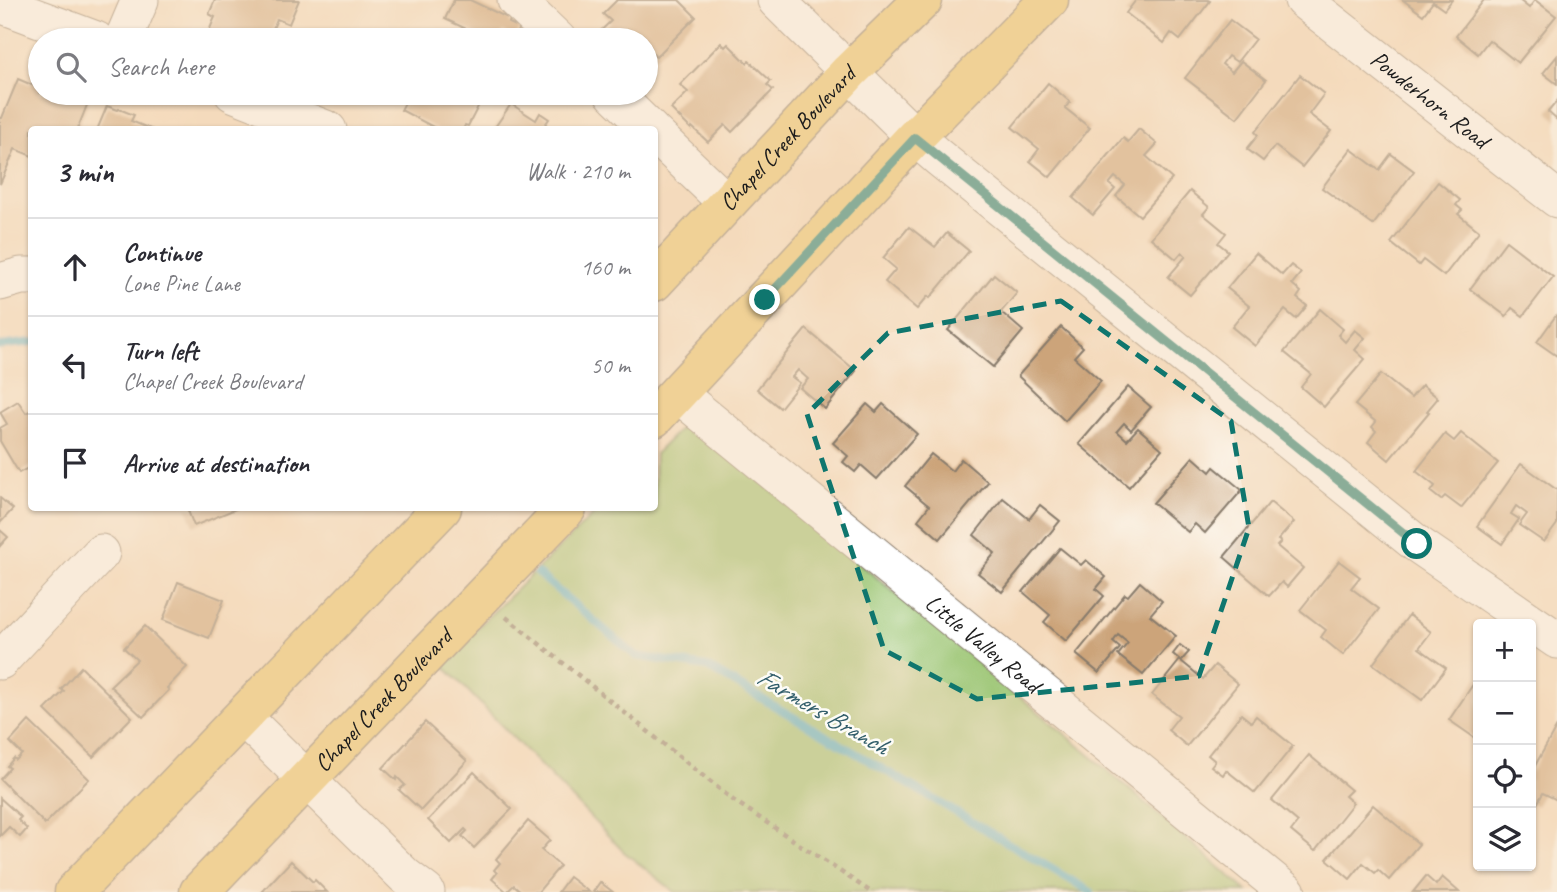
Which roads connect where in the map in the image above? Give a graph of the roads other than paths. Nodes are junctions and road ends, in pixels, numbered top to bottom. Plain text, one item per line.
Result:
1 (140, 0) edge
2 (516, 0) edge
3 (776, 0) edge
4 (923, 0) edge
5 (1049, 0) edge
6 (1303, 0) edge
7 (0, 4) edge
8 (64, 28) edge
9 (127, 28) edge
10 (545, 28) edge
11 (849, 72) junction
12 (264, 105) edge
13 (626, 105) edge
14 (318, 126) edge
15 (648, 126) edge
16 (658, 136) edge
17 (915, 138) junction
18 (1557, 199) edge
19 (727, 203) junction
20 (28, 276) edge
21 (658, 278) edge
22 (0, 282) edge
23 (666, 406) edge
24 (439, 511) edge
25 (564, 511) edge
26 (101, 553) dead end
27 (1557, 640) edge
28 (0, 661) edge
29 (243, 717) junction
30 (306, 779) junction
31 (74, 892) edge
32 (199, 892) edge
33 (426, 892) edge
34 (1287, 892) edge

1 - 9 street
2 - 10 street
3 - 11 street
4 - 11 main road, Chapel Creek Boulevard
5 - 17 main road
6 - 18 street, Powderhorn Road
7 - 8 street
11 - 17 street
11 - 19 main road, Chapel Creek Boulevard
12 - 14 street
13 - 15 street
16 - 19 street
17 - 23 main road
17 - 27 street
19 - 21 main road, Chapel Creek Boulevard
20 - 22 street
23 - 34 street, Little Valley Road
24 - 29 main road
25 - 30 main road, Chapel Creek Boulevard
26 - 28 street
29 - 30 street
29 - 31 main road
30 - 32 main road, Chapel Creek Boulevard
30 - 33 street

